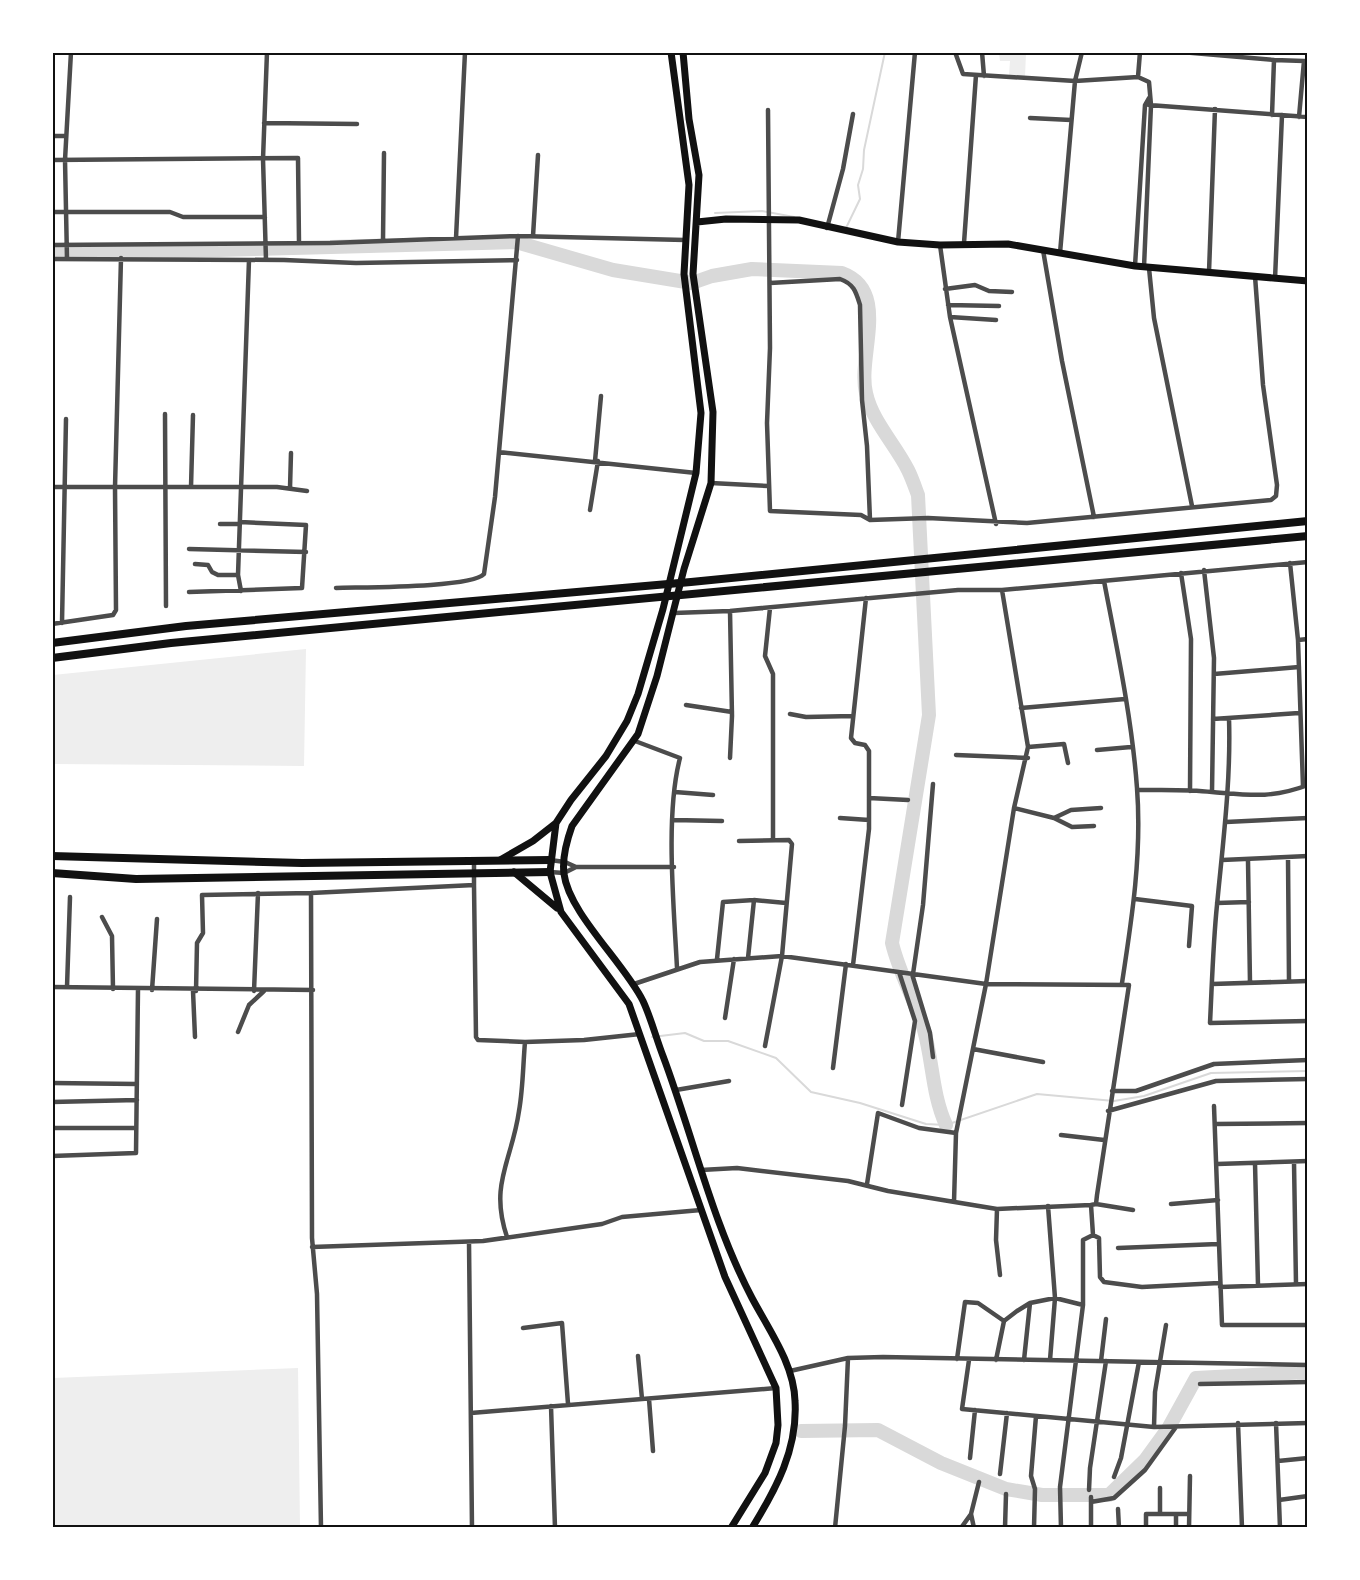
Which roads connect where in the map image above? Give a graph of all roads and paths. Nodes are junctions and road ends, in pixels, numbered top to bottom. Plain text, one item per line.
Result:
1 (71, 52) edge
2 (267, 52) edge
3 (465, 52) edge
4 (671, 52) edge
5 (683, 52) edge
6 (915, 52) edge
7 (956, 52) edge
8 (982, 52) edge
9 (1082, 52) edge
10 (1140, 52) edge
11 (1181, 52) edge
12 (1274, 60) junction
13 (1306, 61) edge
14 (976, 75) junction
15 (984, 76) junction
16 (1138, 77) junction
17 (1075, 81) junction
18 (1148, 105) junction
19 (1215, 109) junction
20 (768, 110) dead end
21 (853, 114) dead end
22 (1272, 115) junction
23 (1282, 115) junction
24 (1299, 117) junction
25 (1308, 117) edge
26 (1029, 118) dead end
27 (1071, 120) junction
28 (264, 123) junction
29 (357, 124) dead end
30 (52, 136) edge
31 (66, 136) junction
32 (384, 153) dead end
33 (538, 155) dead end
34 (263, 159) junction
35 (52, 160) edge
36 (65, 160) junction
37 (52, 212) edge
38 (65, 212) junction
39 (769, 216) junction
40 (265, 217) junction
41 (700, 222) junction
42 (828, 225) junction
43 (533, 236) junction
44 (456, 238) junction
45 (518, 238) junction
46 (383, 240) junction
47 (685, 240) junction
48 (898, 242) junction
49 (299, 243) junction
50 (964, 243) junction
51 (266, 244) junction
52 (52, 245) edge
53 (940, 245) junction
54 (66, 246) junction
55 (1043, 250) junction
56 (1060, 253) junction
57 (266, 257) junction
58 (67, 258) junction
59 (121, 258) junction
60 (517, 258) junction
61 (52, 259) edge
62 (249, 260) junction
63 (1135, 266) junction
64 (1147, 267) junction
65 (1209, 272) junction
66 (1255, 276) junction
67 (1275, 279) junction
68 (1308, 281) edge
69 (770, 283) junction
70 (945, 289) junction
71 (1012, 292) dead end
72 (948, 305) junction
73 (999, 306) dead end
74 (950, 318) junction
75 (996, 320) dead end
76 (601, 396) dead end
77 (713, 412) junction
78 (701, 413) junction
79 (165, 414) dead end
80 (193, 415) dead end
81 (66, 419) dead end
82 (499, 452) junction
83 (291, 453) dead end
84 (597, 461) junction
85 (696, 473) junction
86 (711, 483) junction
87 (768, 486) junction
88 (52, 487) edge
89 (65, 487) junction
90 (115, 487) junction
91 (165, 487) junction
92 (191, 487) junction
93 (242, 488) junction
94 (290, 488) junction
95 (306, 491) dead end
96 (1192, 506) junction
97 (590, 510) dead end
98 (1094, 517) junction
99 (870, 520) junction
100 (1308, 521) edge
101 (240, 523) junction
102 (220, 524) dead end
103 (996, 524) junction
104 (1308, 537) edge
105 (189, 549) dead end
106 (239, 551) junction
107 (306, 552) junction
108 (1308, 562) edge
109 (1290, 563) junction
110 (195, 564) dead end
111 (1204, 570) junction
112 (1181, 573) junction
113 (238, 575) junction
114 (1104, 581) junction
115 (336, 588) dead end
116 (1002, 590) junction
117 (241, 591) junction
118 (189, 592) dead end
119 (866, 598) junction
120 (166, 606) dead end
121 (770, 608) junction
122 (730, 611) junction
123 (674, 614) junction
124 (62, 623) junction
125 (52, 624) edge
126 (1308, 639) edge
127 (1298, 640) junction
128 (52, 643) edge
129 (52, 658) edge
130 (1299, 667) junction
131 (1214, 674) junction
132 (1125, 699) junction
133 (686, 705) dead end
134 (1021, 708) junction
135 (732, 712) junction
136 (1299, 713) junction
137 (790, 714) dead end
138 (853, 716) junction
139 (1229, 718) junction
140 (1213, 719) junction
141 (635, 741) junction
142 (1028, 747) junction
143 (1131, 747) junction
144 (1097, 750) dead end
145 (956, 755) dead end
146 (730, 758) dead end
147 (1028, 758) junction
148 (1068, 763) dead end
149 (933, 784) dead end
150 (1305, 786) edge
151 (1137, 790) junction
152 (1191, 791) junction
153 (675, 792) junction
154 (1212, 792) junction
155 (713, 795) dead end
156 (1229, 795) junction
157 (869, 798) junction
158 (908, 800) dead end
159 (1014, 808) junction
160 (1101, 808) dead end
161 (840, 818) dead end
162 (1054, 818) junction
163 (1308, 818) edge
164 (674, 820) junction
165 (869, 820) junction
166 (722, 821) dead end
167 (1226, 822) junction
168 (556, 823) junction
169 (1094, 826) dead end
170 (773, 840) junction
171 (740, 841) dead end
172 (52, 856) edge
173 (1308, 856) edge
174 (1288, 857) junction
175 (500, 860) junction
176 (1222, 860) junction
177 (474, 861) junction
178 (550, 861) junction
179 (1248, 861) junction
180 (565, 862) junction
181 (302, 863) junction
182 (576, 867) junction
183 (674, 867) junction
184 (514, 872) junction
185 (550, 872) junction
186 (52, 873) edge
187 (474, 873) junction
188 (564, 873) junction
189 (303, 876) junction
190 (474, 885) junction
191 (258, 893) junction
192 (311, 893) junction
193 (70, 897) dead end
194 (1135, 899) junction
195 (754, 900) junction
196 (1249, 902) junction
197 (786, 903) junction
198 (1217, 903) junction
199 (561, 912) junction
200 (102, 916) dead end
201 (157, 919) dead end
202 (1189, 946) dead end
203 (782, 957) junction
204 (748, 958) junction
205 (717, 959) junction
206 (734, 959) junction
207 (846, 964) junction
208 (853, 965) junction
209 (677, 968) junction
210 (901, 972) junction
211 (912, 974) junction
212 (1289, 981) junction
213 (1308, 981) edge
214 (1250, 982) junction
215 (637, 983) junction
216 (1122, 983) junction
217 (986, 984) junction
218 (1212, 984) junction
219 (52, 987) edge
220 (68, 987) junction
221 (113, 989) junction
222 (138, 989) junction
223 (152, 990) junction
224 (313, 990) junction
225 (194, 991) junction
226 (254, 991) junction
227 (264, 991) junction
228 (725, 1018) dead end
229 (1308, 1021) edge
230 (238, 1032) dead end
231 (640, 1034) junction
232 (195, 1037) dead end
233 (525, 1042) junction
234 (765, 1046) dead end
235 (973, 1049) junction
236 (933, 1057) dead end
237 (1308, 1060) edge
238 (1043, 1062) dead end
239 (832, 1068) dead end
240 (1308, 1079) edge
241 (729, 1081) dead end
242 (52, 1083) edge
243 (137, 1084) junction
244 (676, 1090) junction
245 (1112, 1093) junction
246 (136, 1100) junction
247 (52, 1102) edge
248 (902, 1105) dead end
249 (1214, 1106) dead end
250 (1108, 1109) junction
251 (1308, 1123) edge
252 (1215, 1124) junction
253 (52, 1128) edge
254 (136, 1128) junction
255 (956, 1133) junction
256 (1061, 1135) dead end
257 (1104, 1140) junction
258 (52, 1156) edge
259 (1308, 1161) edge
260 (1294, 1162) junction
261 (1255, 1163) junction
262 (1217, 1164) junction
263 (701, 1170) junction
264 (867, 1184) junction
265 (1218, 1200) junction
266 (954, 1202) junction
267 (1172, 1204) dead end
268 (1093, 1205) junction
269 (1048, 1206) junction
270 (997, 1209) junction
271 (701, 1210) junction
272 (1133, 1210) dead end
273 (1093, 1235) junction
274 (507, 1237) junction
275 (469, 1242) junction
276 (1218, 1244) junction
277 (312, 1247) junction
278 (1118, 1248) dead end
279 (1000, 1275) dead end
280 (745, 1283) junction
281 (1296, 1284) junction
282 (1308, 1284) edge
283 (1219, 1285) junction
284 (1258, 1285) junction
285 (730, 1288) junction
286 (1055, 1298) junction
287 (1030, 1303) junction
288 (1083, 1305) junction
289 (1106, 1319) dead end
290 (1004, 1321) junction
291 (1308, 1324) edge
292 (1166, 1325) dead end
293 (523, 1328) dead end
294 (638, 1356) dead end
295 (848, 1358) junction
296 (957, 1359) junction
297 (969, 1360) junction
298 (996, 1360) junction
299 (1024, 1360) junction
300 (1050, 1360) junction
301 (1077, 1361) junction
302 (1104, 1361) junction
303 (1139, 1362) junction
304 (1160, 1364) junction
305 (1308, 1365) edge
306 (790, 1371) junction
307 (1308, 1382) edge
308 (1200, 1384) dead end
309 (776, 1388) junction
310 (649, 1398) junction
311 (642, 1399) junction
312 (568, 1404) junction
313 (551, 1406) junction
314 (975, 1410) junction
315 (471, 1413) junction
316 (1007, 1413) junction
317 (1036, 1416) junction
318 (1068, 1419) junction
319 (1097, 1422) junction
320 (1238, 1424) junction
321 (1276, 1424) junction
322 (1308, 1424) edge
323 (1126, 1425) junction
324 (1154, 1427) junction
325 (1171, 1427) junction
326 (653, 1451) dead end
327 (970, 1458) dead end
328 (1308, 1458) edge
329 (1278, 1461) junction
330 (1000, 1474) dead end
331 (1190, 1476) dead end
332 (1114, 1477) dead end
333 (978, 1482) dead end
334 (1160, 1488) dead end
335 (1089, 1490) dead end
336 (1006, 1494) dead end
337 (1308, 1496) edge
338 (1279, 1500) junction
339 (1118, 1509) dead end
340 (1160, 1513) junction
341 (971, 1514) junction
342 (1176, 1514) junction
343 (1189, 1514) junction
344 (321, 1527) edge
345 (472, 1527) edge
346 (555, 1527) edge
347 (731, 1527) edge
348 (752, 1527) edge
349 (835, 1527) edge
350 (961, 1527) edge
351 (974, 1527) edge
352 (1005, 1527) edge
353 (1034, 1527) edge
354 (1061, 1527) edge
355 (1091, 1527) edge
356 (1119, 1527) edge
357 (1146, 1527) edge
358 (1176, 1527) edge
359 (1189, 1527) edge
360 (1242, 1527) edge
361 (1280, 1527) edge

1 - 31 street
2 - 28 street
3 - 44 street
4 - 47 main road
5 - 41 main road
6 - 48 street
7 - 14 street
8 - 15 street
9 - 17 street
10 - 16 street
11 - 12 street
12 - 13 street
12 - 22 street
13 - 24 street
14 - 15 street
14 - 50 street
15 - 17 street
16 - 17 street
16 - 18 street
17 - 27 street
18 - 19 street
18 - 63 street
18 - 64 street
19 - 22 street
19 - 65 street
20 - 39 street
21 - 42 street
22 - 23 street
23 - 24 street
23 - 67 street
24 - 25 street
26 - 27 street
27 - 56 street
28 - 29 street
28 - 34 street
30 - 31 street
31 - 36 street
32 - 46 street
33 - 43 street
34 - 36 street
34 - 40 street
34 - 49 street
35 - 36 street
36 - 38 street
37 - 38 street
38 - 40 street
38 - 54 street
39 - 41 main road
39 - 42 main road
39 - 69 street
40 - 51 street
41 - 77 main road
42 - 48 main road
43 - 45 street
43 - 47 street
44 - 45 street
44 - 46 street
45 - 60 street
46 - 49 street
47 - 78 main road
48 - 53 main road
49 - 51 street
50 - 53 main road
50 - 55 main road
51 - 54 street
51 - 57 street
52 - 54 street
53 - 70 street
54 - 58 street
55 - 56 main road
55 - 98 street
56 - 63 main road
57 - 60 street
57 - 62 street
58 - 59 street
58 - 61 street
59 - 62 street
59 - 90 street
60 - 82 street
62 - 93 street
63 - 64 main road
64 - 65 main road
64 - 96 street
65 - 66 main road
66 - 67 main road
66 - 96 street
67 - 68 main road
69 - 87 street
69 - 99 street
70 - 71 street
70 - 72 street
72 - 73 street
72 - 74 street
74 - 75 street
74 - 103 street
76 - 84 street
77 - 78 main road
77 - 86 main road
78 - 85 main road
79 - 91 street
80 - 92 street
81 - 89 street
82 - 84 street
82 - 115 street
83 - 94 street
84 - 85 street
84 - 97 street
85 - 168 main road
86 - 87 street
86 - 123 main road
87 - 99 street
88 - 89 street
89 - 90 street
89 - 124 street
90 - 91 street
90 - 124 street
91 - 92 street
91 - 120 street
92 - 93 street
93 - 94 street
93 - 101 street
94 - 95 street
96 - 98 street
98 - 103 street
99 - 103 street
100 - 128 highway
101 - 102 street
101 - 106 street
101 - 107 street
104 - 129 highway
105 - 106 street
106 - 107 street
106 - 113 street
107 - 117 street
108 - 109 street
109 - 111 street
109 - 127 street
110 - 113 street
111 - 112 street
111 - 131 street
112 - 114 street
112 - 152 street
113 - 117 street
114 - 116 street
114 - 132 street
116 - 119 street
116 - 134 street
117 - 118 street
119 - 121 street
119 - 138 street
121 - 122 street
121 - 170 street
122 - 123 street
122 - 135 street
123 - 141 main road
124 - 125 street
126 - 127 street
127 - 130 street
130 - 131 street
130 - 136 street
131 - 140 street
132 - 134 street
132 - 143 street
133 - 135 street
134 - 142 street
135 - 146 street
136 - 139 street
136 - 150 street
137 - 138 street
138 - 157 street
139 - 140 street
139 - 156 street
140 - 154 street
141 - 153 street
141 - 180 main road
142 - 147 street
142 - 148 street
143 - 144 street
143 - 151 street
145 - 147 street
147 - 159 street
149 - 211 street
150 - 156 street
151 - 152 street
151 - 194 street
152 - 154 street
153 - 155 street
153 - 164 street
154 - 156 street
156 - 167 street
157 - 158 street
157 - 165 street
159 - 162 street
159 - 217 street
160 - 162 street
161 - 165 street
162 - 169 street
163 - 167 street
164 - 166 street
164 - 183 street
165 - 208 street
167 - 176 street
168 - 175 main road
168 - 178 main road
170 - 171 street
170 - 197 street
172 - 181 highway
173 - 174 street
174 - 179 street
174 - 212 street
175 - 177 highway
175 - 178 highway
176 - 179 street
176 - 198 street
177 - 181 highway
177 - 187 street
178 - 180 street
178 - 185 main road
179 - 196 street
180 - 182 street
180 - 188 main road
181 - 189 highway
182 - 183 street
182 - 188 street
183 - 209 street
184 - 185 highway
184 - 187 highway
184 - 199 main road
185 - 188 street
185 - 199 main road
186 - 189 highway
187 - 189 highway
187 - 190 street
188 - 215 main road
190 - 192 street
190 - 233 street
191 - 192 street
191 - 225 street
191 - 226 street
192 - 224 street
193 - 220 street
194 - 202 street
194 - 216 street
195 - 197 street
195 - 204 street
195 - 205 street
196 - 198 street
196 - 214 street
197 - 203 street
198 - 218 street
199 - 231 main road
200 - 221 street
201 - 223 street
203 - 204 street
203 - 207 street
203 - 234 street
204 - 206 street
205 - 206 street
205 - 209 street
206 - 228 street
207 - 208 street
207 - 239 street
208 - 210 street
209 - 215 street
210 - 211 street
210 - 248 street
211 - 217 street
211 - 236 street
212 - 213 street
212 - 214 street
214 - 218 street
215 - 244 main road
216 - 217 street
216 - 245 street
217 - 235 street
218 - 229 street
219 - 220 street
220 - 221 street
221 - 222 street
222 - 223 street
222 - 243 street
223 - 225 street
224 - 227 street
224 - 277 street
225 - 226 street
225 - 232 street
226 - 227 street
227 - 230 street
231 - 233 street
231 - 271 main road
233 - 274 street
235 - 238 street
235 - 255 street
237 - 245 street
240 - 250 street
241 - 244 street
242 - 243 street
243 - 246 street
244 - 263 main road
245 - 250 street
246 - 247 street
246 - 254 street
249 - 252 street
250 - 257 street
251 - 252 street
252 - 262 street
253 - 254 street
254 - 258 street
255 - 264 street
255 - 266 street
256 - 257 street
257 - 268 street
259 - 260 street
260 - 261 street
260 - 281 street
261 - 262 street
261 - 284 street
262 - 265 street
263 - 264 street
263 - 280 main road
264 - 266 street
265 - 267 street
265 - 276 street
266 - 270 street
268 - 269 street
268 - 272 street
268 - 273 street
269 - 270 street
269 - 286 street
270 - 279 street
271 - 274 street
271 - 285 main road
273 - 283 street
273 - 288 street
274 - 275 street
275 - 277 street
275 - 315 street
276 - 278 street
276 - 283 street
277 - 344 street
280 - 285 main road
280 - 306 main road
281 - 282 street
281 - 284 street
283 - 284 street
283 - 291 street
285 - 309 main road
286 - 287 street
286 - 288 street
286 - 300 street
287 - 290 street
287 - 299 street
288 - 301 street
289 - 302 street
290 - 296 street
290 - 298 street
292 - 304 street
293 - 312 street
294 - 311 street
295 - 296 street
295 - 306 street
295 - 349 street
296 - 297 street
297 - 298 street
297 - 314 street
298 - 299 street
299 - 300 street
300 - 301 street
301 - 302 street
301 - 318 street
302 - 303 street
302 - 319 street
303 - 304 street
303 - 323 street
304 - 305 street
304 - 324 street
306 - 348 main road
307 - 308 street
309 - 310 street
309 - 347 main road
310 - 311 street
310 - 326 street
311 - 312 street
312 - 313 street
313 - 315 street
313 - 346 street
314 - 316 street
314 - 327 street
315 - 345 street
316 - 317 street
316 - 330 street
317 - 318 street
317 - 353 street
318 - 319 street
318 - 354 street
319 - 323 street
319 - 335 street
320 - 321 street
320 - 325 street
320 - 360 street
321 - 322 street
321 - 329 street
323 - 324 street
323 - 332 street
324 - 325 street
325 - 355 street
328 - 329 street
329 - 338 street
331 - 343 street
333 - 341 street
334 - 340 street
336 - 352 street
337 - 338 street
338 - 361 street
339 - 356 street
340 - 342 street
340 - 357 street
341 - 350 street
341 - 351 street
342 - 343 street
342 - 358 street
343 - 359 street

